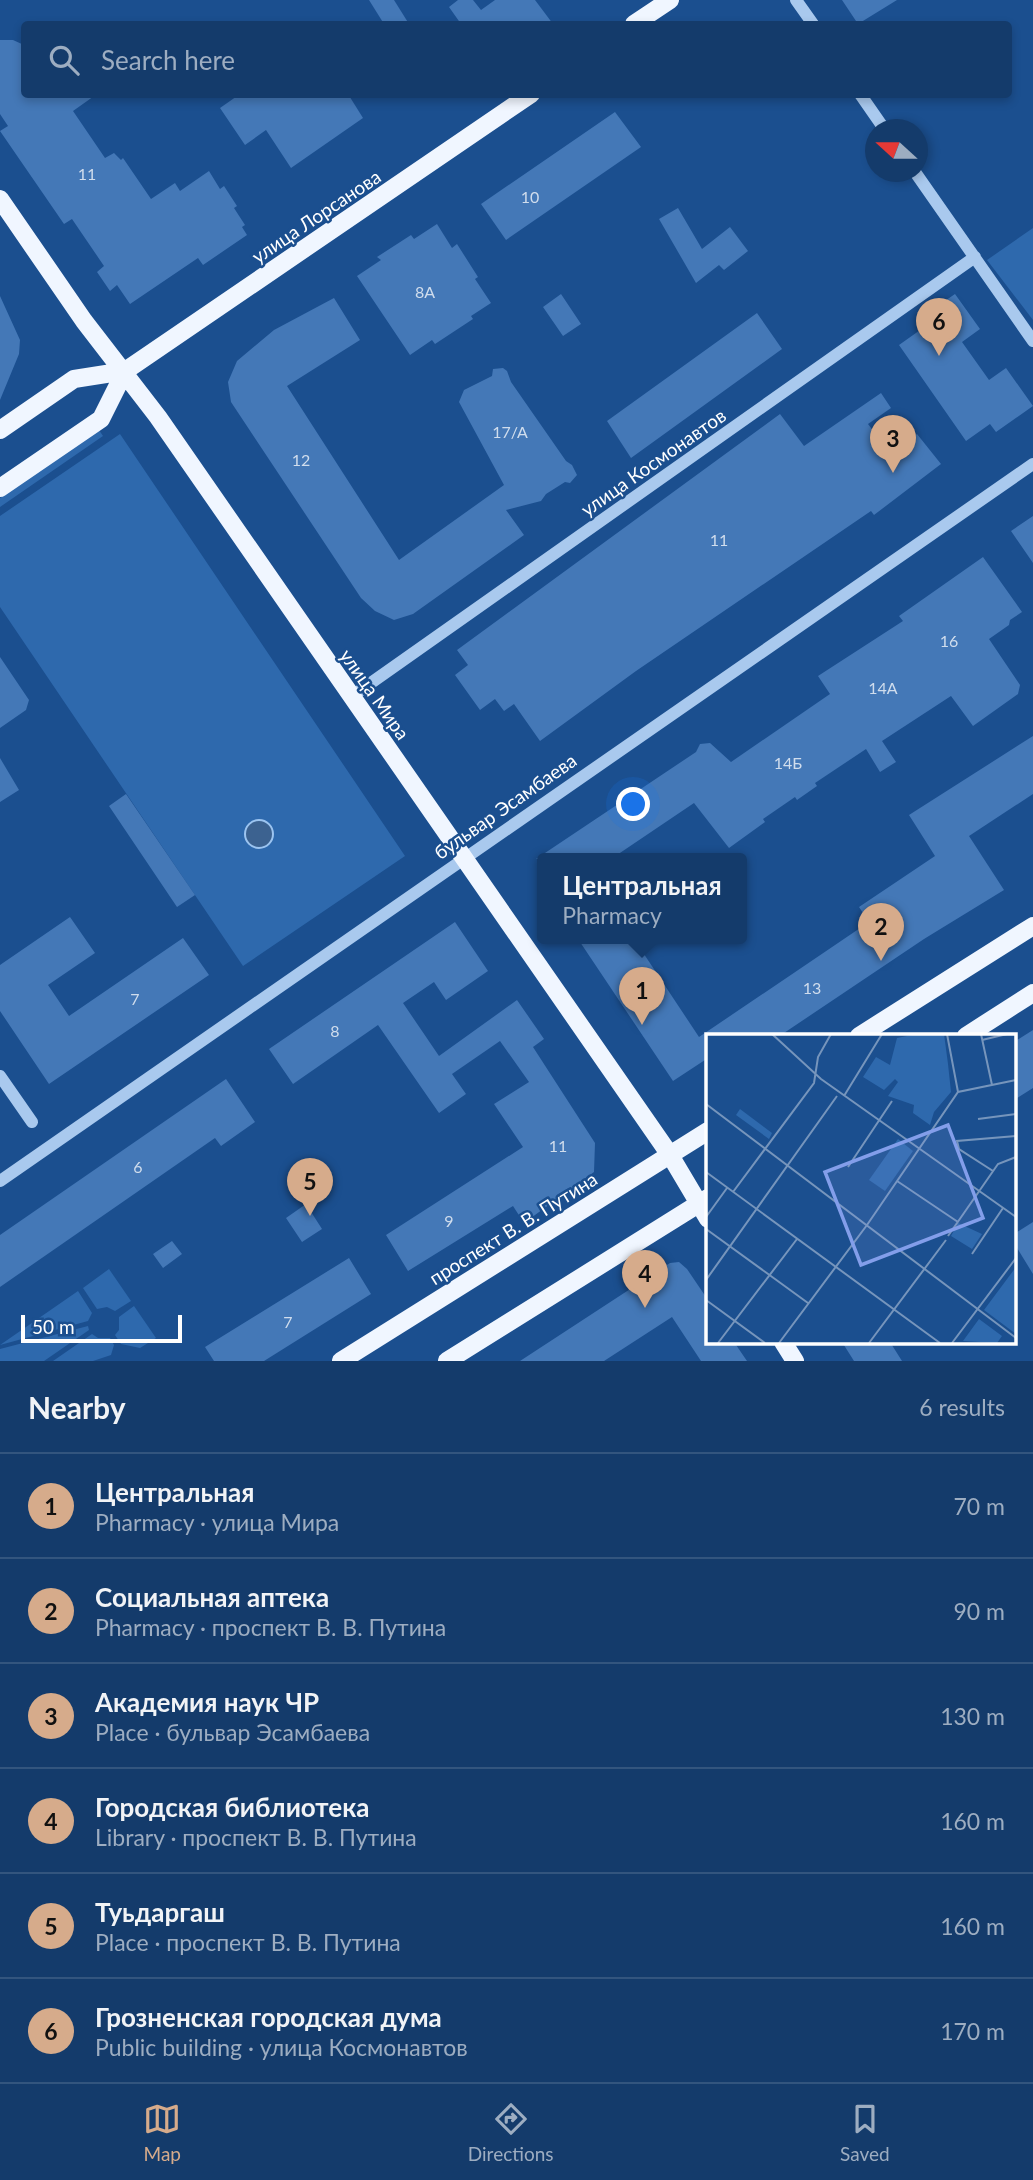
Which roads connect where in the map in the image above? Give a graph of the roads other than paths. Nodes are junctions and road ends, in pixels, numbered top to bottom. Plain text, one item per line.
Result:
1 (670, 0) edge
2 (796, 0) edge
3 (638, 21) edge
4 (811, 21) edge
5 (525, 98) edge
6 (863, 98) edge
7 (877, 119) edge
8 (922, 182) edge
9 (0, 199) edge
10 (975, 257) junction
11 (1033, 341) edge
12 (125, 371) junction
13 (0, 430) edge
14 (1033, 464) edge
15 (0, 488) edge
16 (351, 696) junction
17 (463, 859) junction
18 (1033, 926) edge
19 (1033, 993) edge
20 (861, 1034) edge
21 (968, 1034) edge
22 (0, 1076) edge
23 (32, 1122) dead end
24 (706, 1132) edge
25 (670, 1155) junction
26 (0, 1181) edge
27 (704, 1207) edge
28 (784, 1344) edge
29 (341, 1361) edge
30 (447, 1361) edge
31 (795, 1361) edge

1 - 3 main road
2 - 4 street
5 - 12 main road, улица Лорсанова
6 - 7 street
8 - 10 street
9 - 12 main road, улица Мира
10 - 11 street
10 - 16 street, улица Космонавтов
12 - 13 main road, улица Лорсанова
12 - 15 main road, улица Лорсанова
12 - 16 main road, улица Мира
14 - 17 street, бульвар Эсамбаева
16 - 17 main road, улица Мира
17 - 25 main road, улица Мира
17 - 26 street, бульвар Эсамбаева
18 - 20 main road
19 - 21 main road
22 - 23 street
24 - 25 main road, проспект В. В. Путина
25 - 27 main road, улица Мира
25 - 29 main road, проспект В. В. Путина
27 - 30 main road
28 - 31 main road

